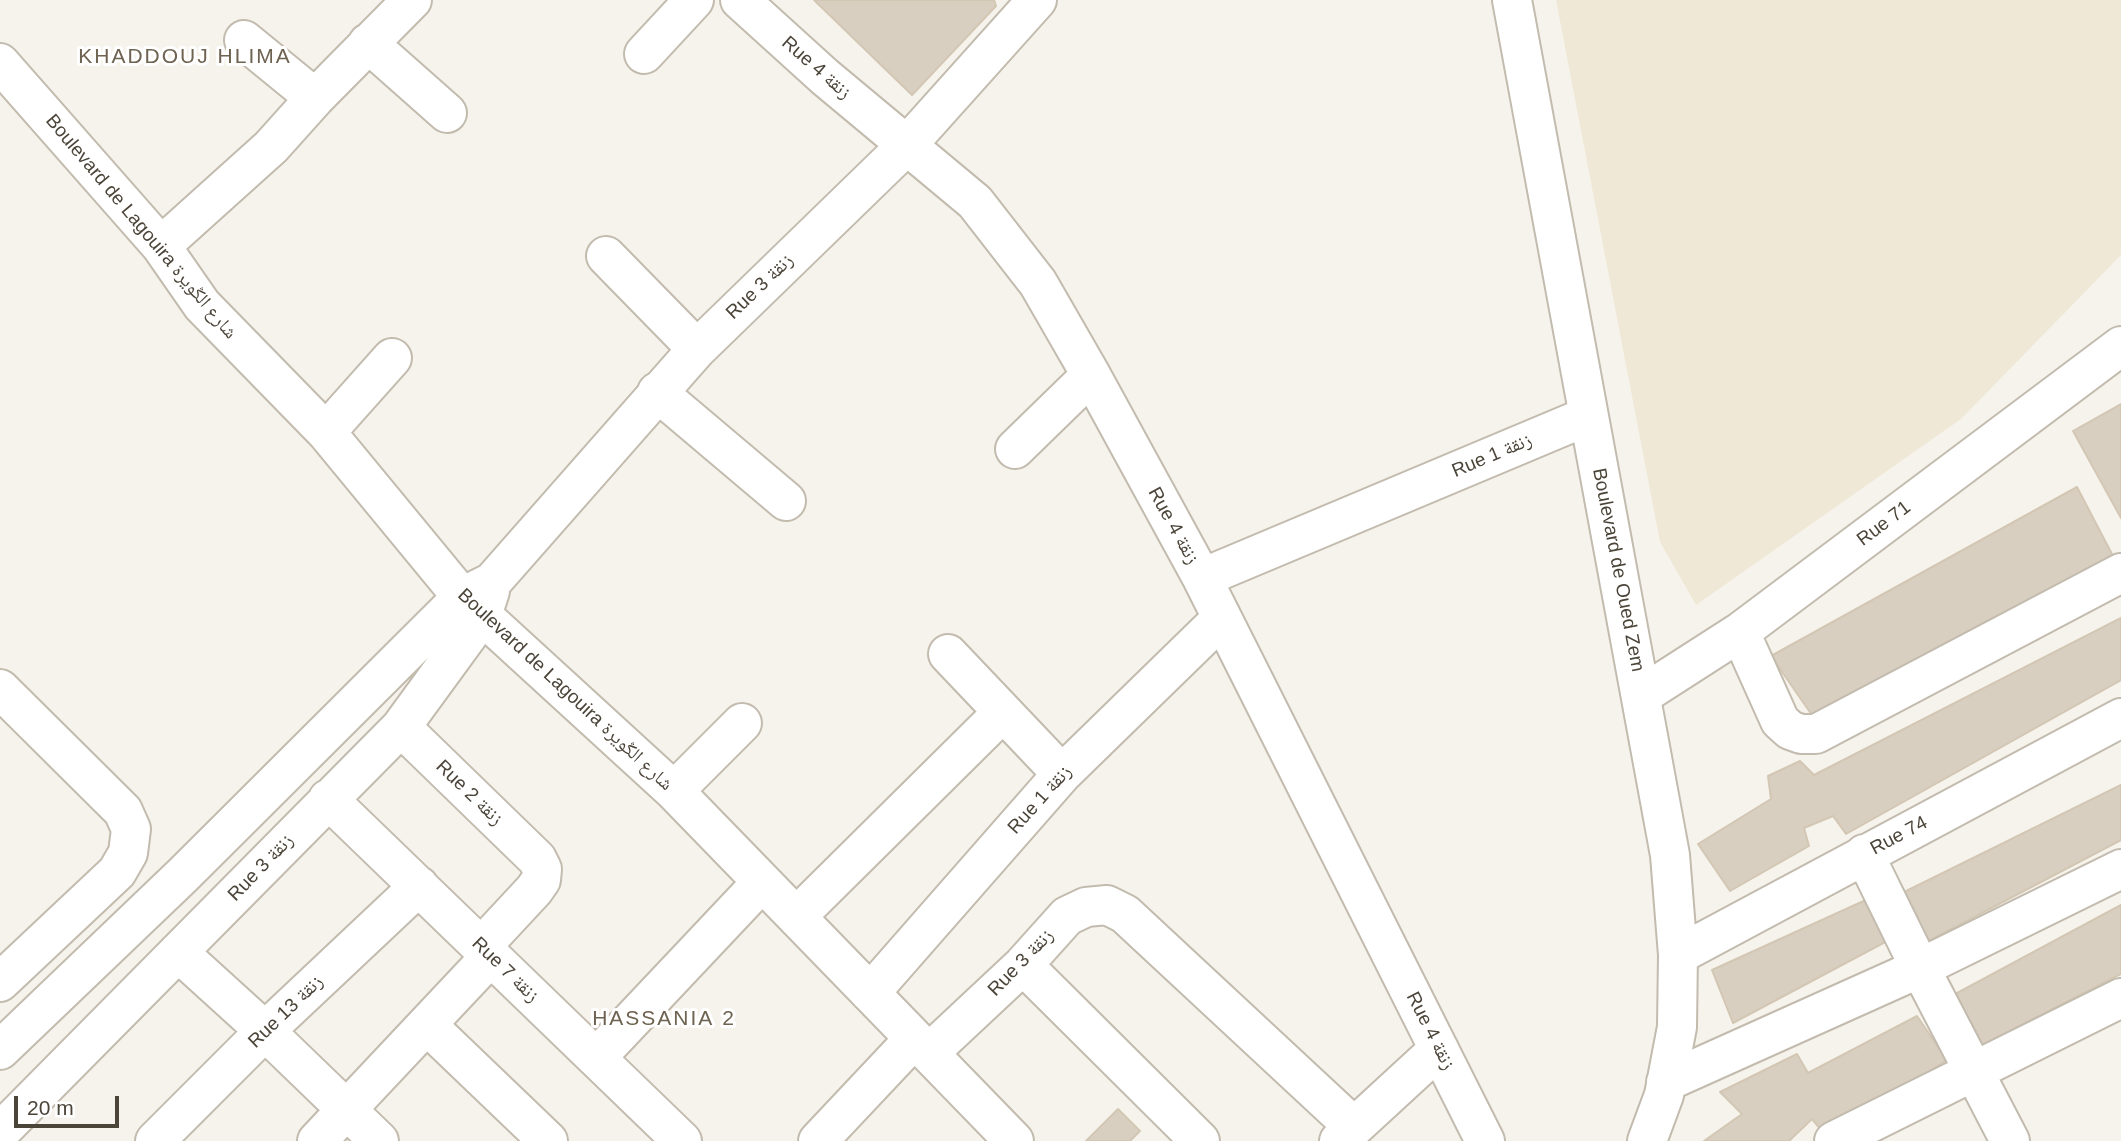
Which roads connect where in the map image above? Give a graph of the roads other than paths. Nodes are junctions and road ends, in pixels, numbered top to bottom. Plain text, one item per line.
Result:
1 (412, 0) edge
2 (694, 0) edge
3 (740, 0) edge
4 (1037, 0) edge
5 (1512, 0) edge
6 (244, 40) dead end
7 (368, 43) junction
8 (644, 54) dead end
9 (0, 63) edge
10 (315, 98) junction
11 (447, 113) dead end
12 (907, 145) junction
13 (161, 246) junction
14 (606, 256) dead end
15 (2121, 346) edge
16 (697, 349) junction
17 (392, 358) dead end
18 (1091, 375) junction
19 (657, 392) junction
20 (1588, 416) junction
21 (326, 432) junction
22 (1016, 449) dead end
23 (786, 501) dead end
24 (2121, 573) edge
25 (1202, 578) junction
26 (479, 598) junction
27 (1222, 618) junction
28 (1740, 632) junction
29 (948, 654) dead end
30 (0, 689) edge
31 (1642, 695) junction
32 (1003, 712) junction
33 (2121, 718) edge
34 (742, 723) dead end
35 (401, 727) junction
36 (1062, 774) junction
37 (674, 791) junction
38 (328, 799) junction
39 (1864, 854) junction
40 (2121, 869) edge
41 (762, 882) junction
42 (419, 886) junction
43 (797, 916) junction
44 (486, 952) junction
45 (178, 953) junction
46 (1678, 955) junction
47 (1023, 965) junction
48 (1920, 968) junction
49 (0, 982) edge
50 (870, 993) junction
51 (2121, 998) edge
52 (427, 1024) junction
53 (265, 1031) junction
54 (3, 1042) edge
55 (921, 1046) junction
56 (1439, 1049) junction
57 (596, 1058) junction
58 (1975, 1071) junction
59 (56, 1076) junction
60 (1666, 1082) junction
61 (347, 1110) junction
62 (0, 1132) edge
63 (1346, 1134) edge
64 (155, 1141) edge
65 (317, 1141) edge
66 (379, 1141) edge
67 (548, 1141) edge
68 (682, 1141) edge
69 (818, 1141) edge
70 (1014, 1141) edge
71 (1200, 1141) edge
72 (1485, 1141) edge
73 (1647, 1141) edge
74 (1834, 1141) edge
75 (2010, 1141) edge

1 - 7 street
2 - 8 street
3 - 12 street, Rue 4 زنقة
4 - 12 street, Rue 3 زنقة
5 - 20 street, Boulevard de Oued Zem
6 - 10 street
7 - 10 street
7 - 11 street
9 - 13 street, Boulevard de Lagouira شارع الڭويرة
10 - 13 street
12 - 16 street, Rue 3 زنقة
12 - 18 street, Rue 4 زنقة
13 - 21 street, Boulevard de Lagouira شارع الڭويرة
14 - 16 street
15 - 28 street, Rue 71
16 - 19 street, Rue 3 زنقة
17 - 21 street
18 - 22 street
18 - 25 street, Rue 4 زنقة
19 - 23 street
19 - 26 street, Rue 3 زنقة
20 - 25 street, Rue 1 زنقة
20 - 31 street, Boulevard de Oued Zem
21 - 26 street, Boulevard de Lagouira شارع الڭويرة
24 - 28 street
25 - 27 street, Rue 4 زنقة
26 - 35 street, Rue 3 زنقة
26 - 37 street, Boulevard de Lagouira شارع الڭويرة
26 - 54 street, Rue 3 زنقة
27 - 36 street, Rue 1 زنقة
27 - 56 street, Rue 4 زنقة
28 - 31 street, Rue 71
29 - 32 street
30 - 49 street
31 - 46 street, Boulevard de Oued Zem
32 - 36 street
32 - 43 street
33 - 39 street, Rue 74
34 - 37 street
35 - 38 street, Rue 3 زنقة
35 - 44 street, Rue 2 زنقة
36 - 50 street, Rue 1 زنقة
37 - 41 street, Boulevard de Lagouira شارع الڭويرة
38 - 42 street, Rue 7 زنقة
38 - 45 street, Rue 3 زنقة
39 - 46 street, Rue 74
39 - 48 street
40 - 48 street
41 - 43 street, Boulevard de Lagouira شارع الڭويرة
41 - 57 street
42 - 44 street, Rue 7 زنقة
42 - 53 street, Rue 13 زنقة
43 - 50 street, Boulevard de Lagouira شارع الڭويرة
44 - 52 street
44 - 57 street, Rue 7 زنقة
45 - 53 street
45 - 59 street, Rue 3 زنقة
46 - 60 street, Boulevard de Oued Zem
47 - 55 street, Rue 3 زنقة
47 - 63 street, Rue 3 زنقة
47 - 71 street
48 - 58 street
48 - 60 street
50 - 55 street, Boulevard de Lagouira شارع الڭويرة
51 - 58 street
52 - 61 street
52 - 67 street
53 - 61 street
53 - 64 street, Rue 13 زنقة
54 - 59 street
55 - 69 street, Rue 3 زنقة
55 - 70 street, Boulevard de Lagouira شارع الڭويرة
56 - 63 street
56 - 72 street, Rue 4 زنقة
57 - 68 street, Rue 7 زنقة
58 - 74 street
58 - 75 street
59 - 62 street, Rue 3 زنقة
60 - 73 street, Boulevard de Oued Zem
61 - 65 street
61 - 66 street

